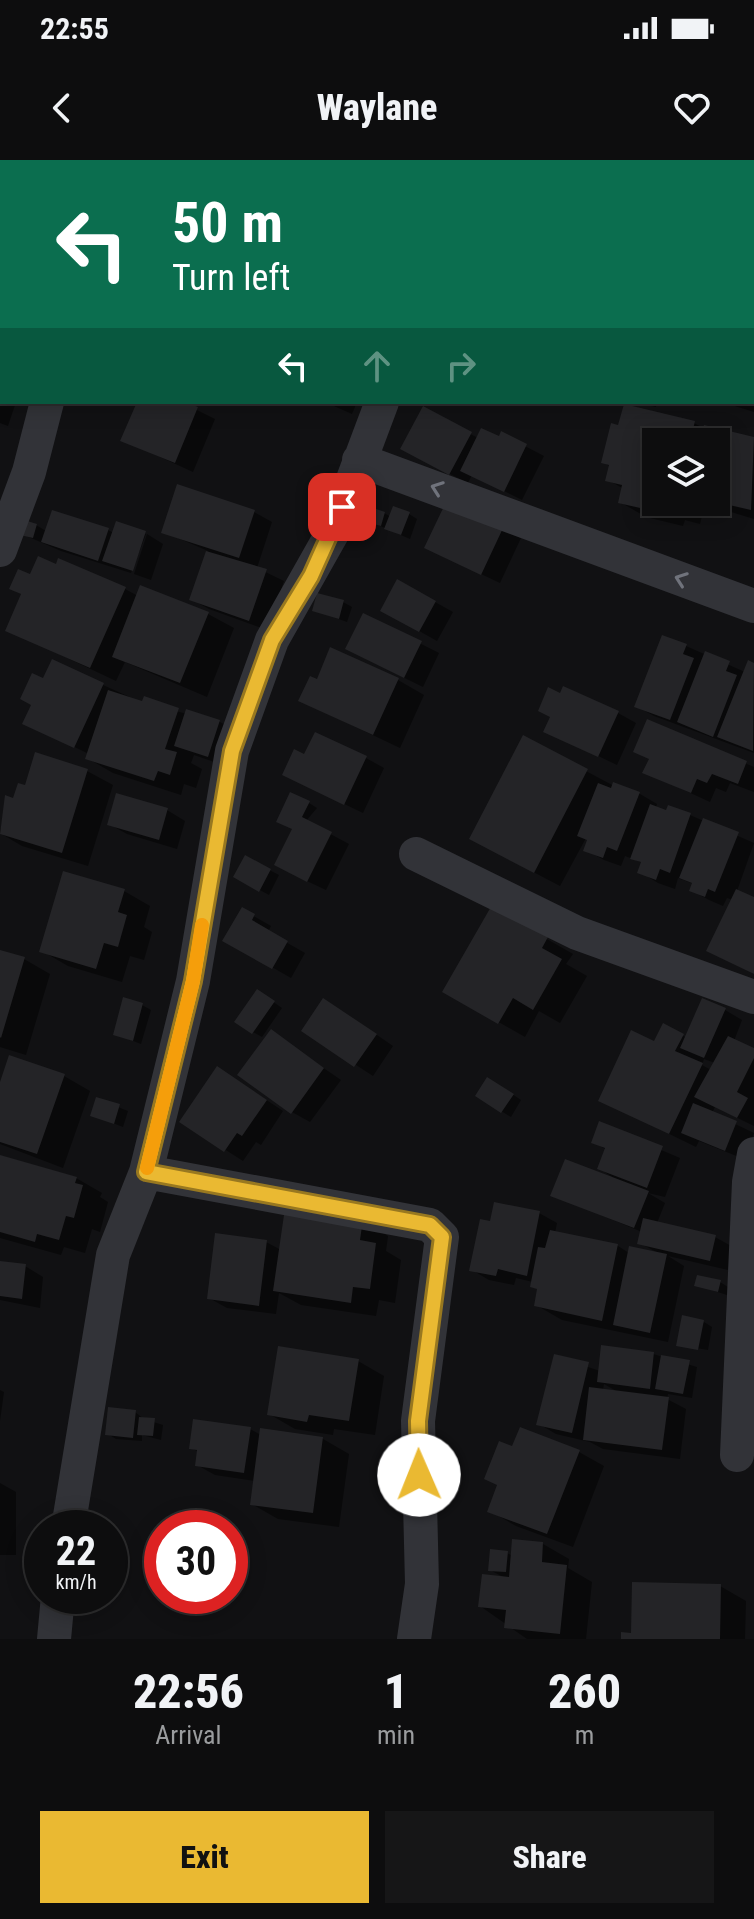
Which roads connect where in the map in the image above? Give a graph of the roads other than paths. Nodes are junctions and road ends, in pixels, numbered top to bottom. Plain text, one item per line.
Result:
1 (46, 404) edge
2 (381, 404) edge
3 (359, 460) junction
4 (0, 550) edge
5 (754, 606) edge
6 (416, 854) dead end
7 (754, 997) edge
8 (754, 1154) edge
9 (146, 1172) junction
10 (737, 1455) dead end
11 (71, 1510) edge
12 (56, 1614) edge
13 (54, 1639) edge
14 (414, 1639) edge

1 - 4 street
2 - 3 street
5 -> 3 street
3 - 9 street
6 - 7 street
8 - 10 street
9 - 11 street
9 - 14 street
12 - 13 street

